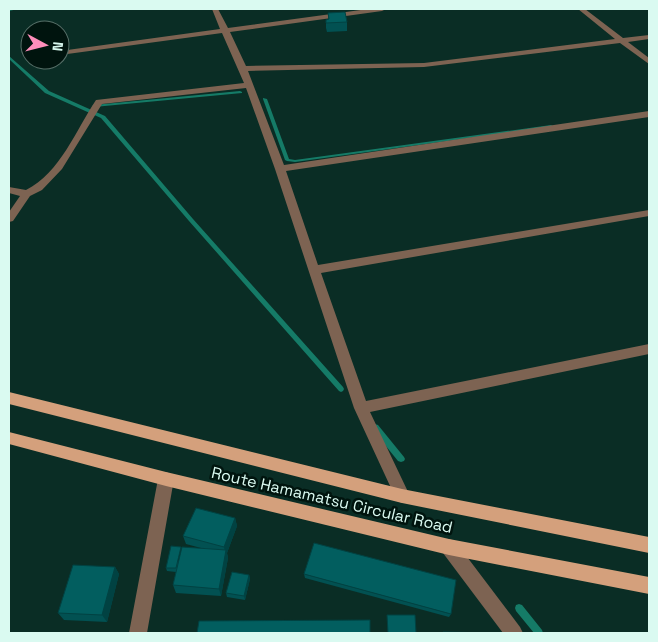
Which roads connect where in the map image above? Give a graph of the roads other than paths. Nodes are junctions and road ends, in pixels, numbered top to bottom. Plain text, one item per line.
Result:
1 (215, 9) edge
2 (382, 9) edge
3 (581, 9) edge
4 (226, 30) junction
5 (649, 37) edge
6 (623, 40) junction
7 (70, 52) edge
8 (649, 62) edge
9 (243, 69) junction
10 (249, 85) junction
11 (649, 114) edge
12 (280, 169) junction
13 (9, 190) edge
14 (27, 193) junction
15 (649, 213) edge
16 (9, 219) edge
17 (314, 270) junction
18 (649, 349) edge
19 (9, 398) edge
20 (361, 408) junction
21 (9, 438) edge
22 (166, 479) junction
23 (402, 496) junction
24 (649, 545) edge
25 (449, 547) junction
26 (649, 586) edge
27 (138, 633) edge
28 (514, 633) edge

1 - 4 street
2 - 4 street
3 - 6 street
4 - 7 street
4 - 9 street
5 - 6 street
6 - 8 street
6 - 9 street
9 - 10 street
10 - 12 street
10 - 14 street
11 - 12 street
12 - 17 street
13 - 14 street
14 - 16 street
15 - 17 street
17 - 20 street
18 - 20 street
19 - 23 main road, Route Hamamatsu Circular Road
20 - 23 street
21 - 22 main road, Route Hamamatsu Circular Road
22 - 25 main road, Route Hamamatsu Circular Road
22 - 27 street
23 - 24 main road, Route Hamamatsu Circular Road
25 - 26 main road, Route Hamamatsu Circular Road
25 - 28 street

